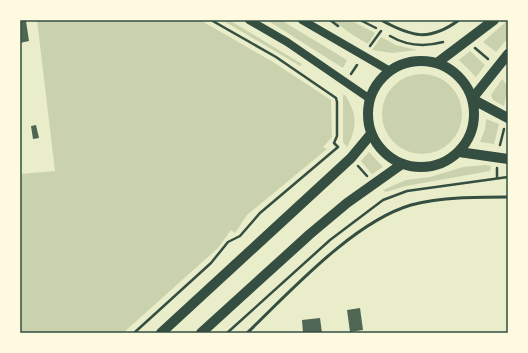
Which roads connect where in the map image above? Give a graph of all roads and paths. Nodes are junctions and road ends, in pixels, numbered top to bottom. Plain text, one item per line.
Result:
1 (211, 20) edge
2 (249, 20) edge
3 (302, 20) edge
4 (381, 20) edge
5 (459, 20) edge
6 (494, 20) edge
7 (381, 31) dead end
8 (468, 41) junction
9 (367, 48) dead end
10 (508, 54) edge
11 (437, 63) junction
12 (497, 67) junction
13 (390, 71) junction
14 (370, 99) junction
15 (472, 99) junction
16 (508, 118) edge
17 (372, 134) junction
18 (338, 147) junction
19 (459, 152) junction
20 (351, 158) junction
21 (508, 159) edge
22 (402, 164) junction
23 (508, 177) edge
24 (374, 184) junction
25 (508, 197) edge
26 (134, 333) edge
27 (161, 333) edge
28 (201, 333) edge
29 (247, 333) edge

1 - 18 path
2 - 14 main road
3 - 13 main road
4 - 5 lane
6 - 8 main road
7 - 9 path
8 - 11 main road
8 - 12 path
10 - 12 main road
11 - 13 main road
11 - 15 main road
12 - 15 main road
13 - 14 main road
14 - 17 main road
15 - 16 main road
15 - 19 main road
17 - 20 main road
17 - 22 main road
18 - 20 path
18 - 26 path
19 - 21 main road
19 - 22 main road
20 - 24 path
20 - 27 main road
22 - 24 main road
23 - 24 path
24 - 28 main road
25 - 29 lane

